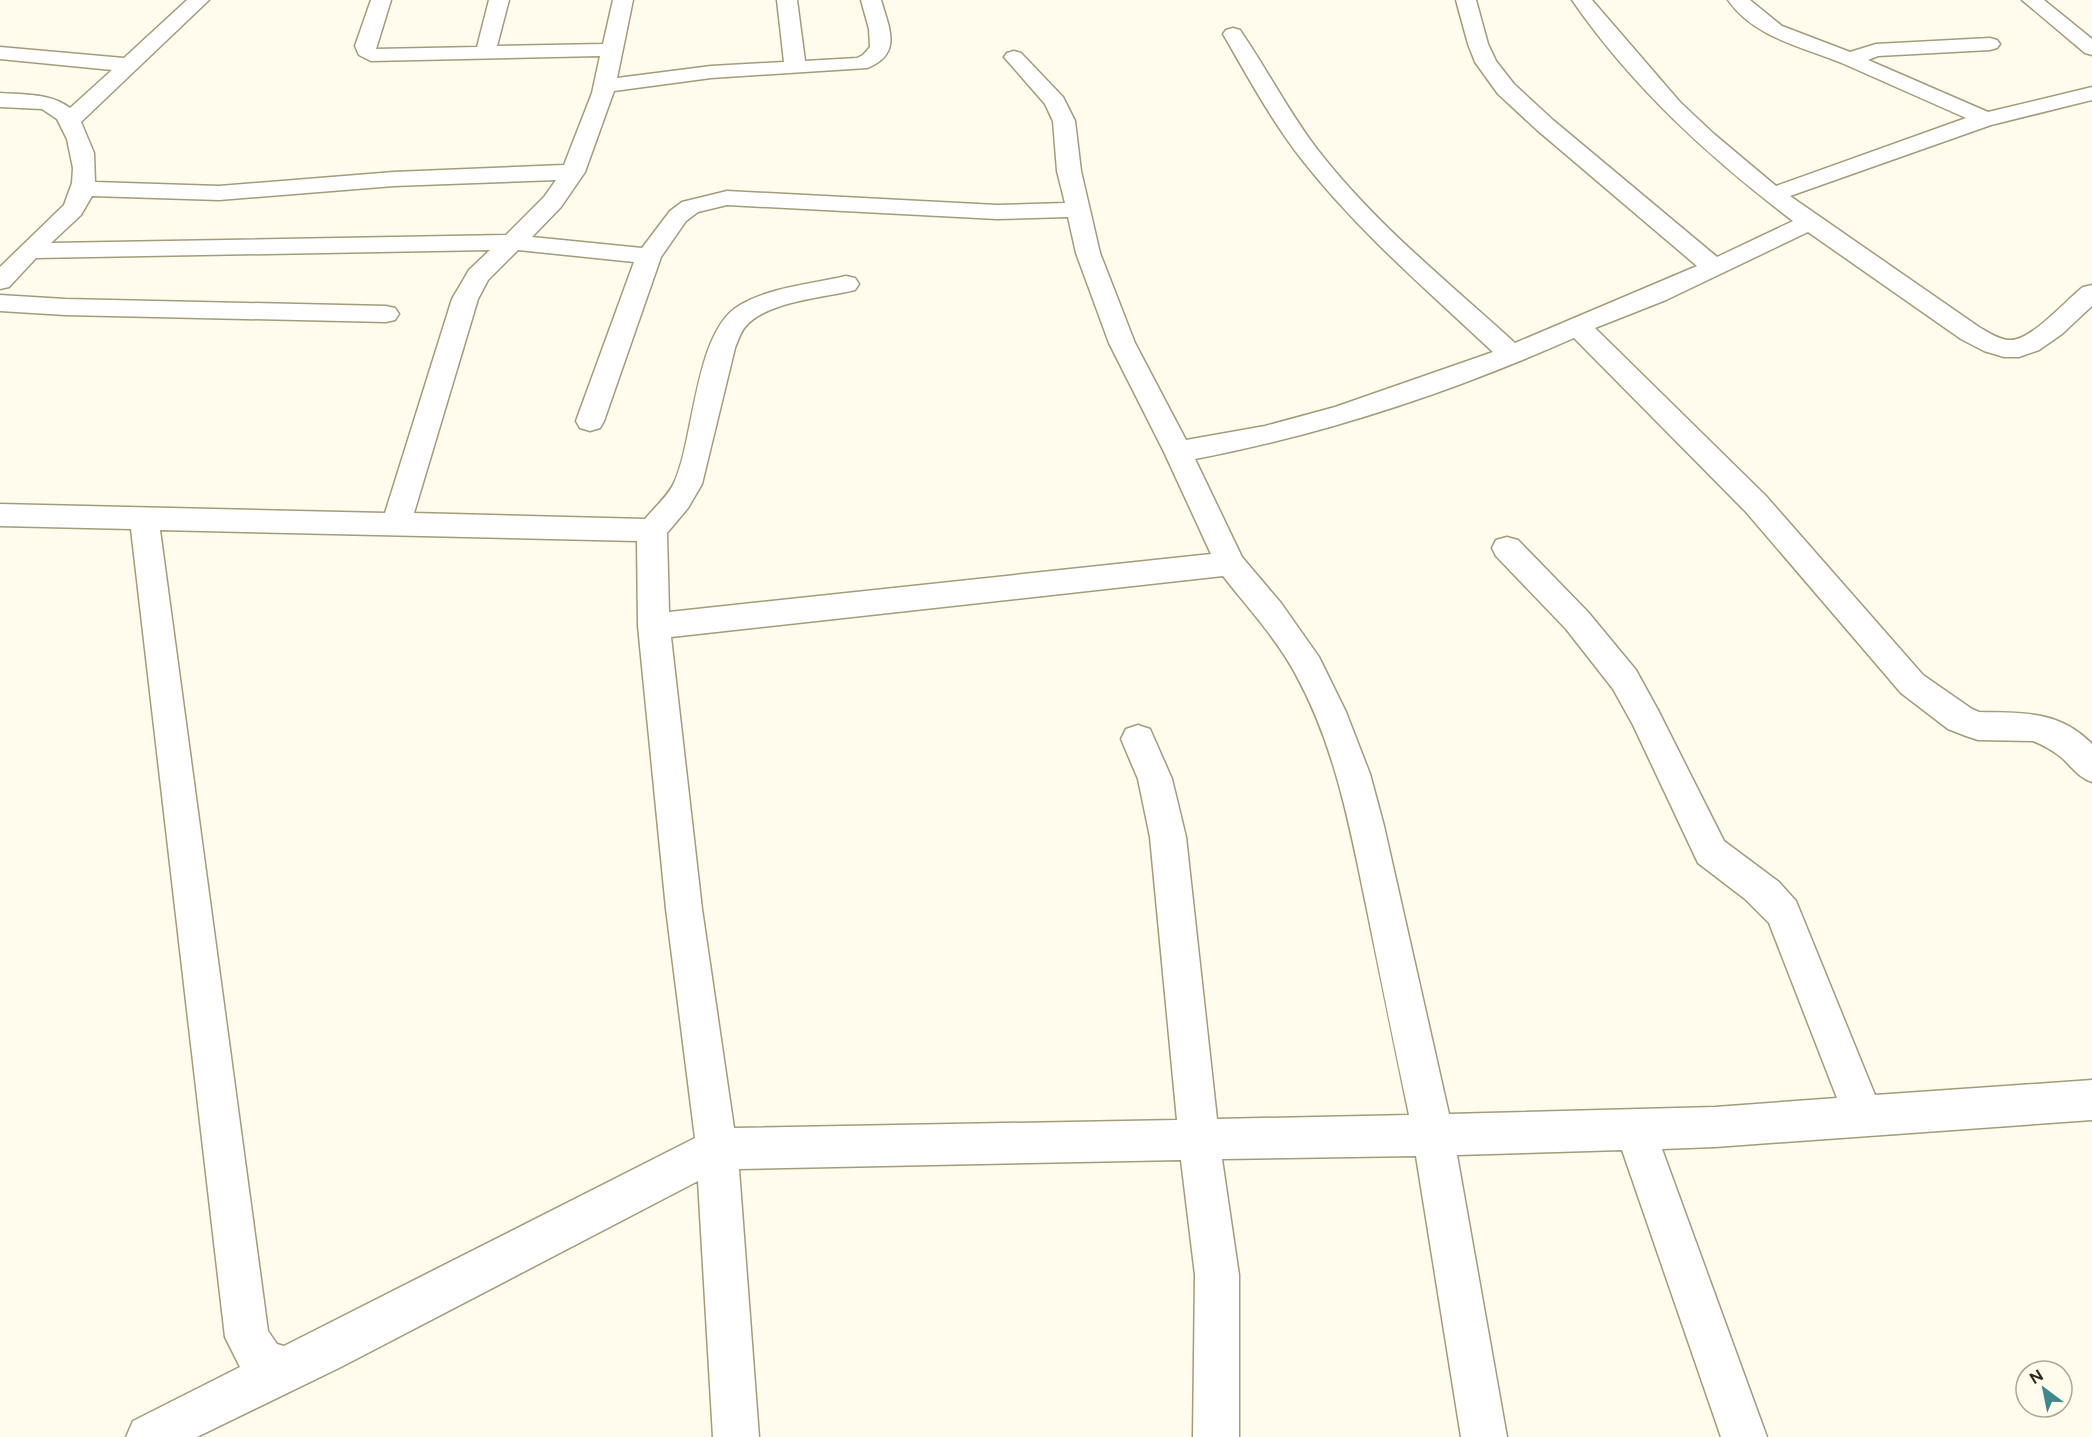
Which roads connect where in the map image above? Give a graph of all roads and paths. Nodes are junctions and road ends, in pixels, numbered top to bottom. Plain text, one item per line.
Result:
1 (185, 0) edge
2 (199, 0) edge
3 (381, 0) edge
4 (499, 0) edge
5 (622, 0) edge
6 (787, 0) edge
7 (871, 0) edge
8 (1466, 0) edge
9 (1582, 0) edge
10 (1738, 0) edge
11 (2032, 0) edge
12 (1233, 34) dead end
13 (1990, 44) dead end
14 (2092, 49) edge
15 (612, 50) junction
16 (0, 53) edge
17 (485, 54) junction
18 (1014, 57) dead end
19 (1849, 59) junction
20 (131, 65) junction
21 (795, 68) junction
22 (604, 87) junction
23 (2092, 93) edge
24 (0, 100) edge
25 (1986, 118) junction
26 (69, 121) junction
27 (573, 172) junction
28 (84, 189) junction
29 (1772, 195) junction
30 (1078, 210) junction
31 (1811, 222) junction
32 (511, 242) junction
33 (30, 251) junction
34 (649, 256) junction
35 (1714, 267) junction
36 (0, 281) edge
37 (846, 284) dead end
38 (2092, 293) edge
39 (0, 303) edge
40 (386, 314) dead end
41 (1577, 326) junction
42 (1512, 356) junction
43 (590, 421) dead end
44 (1178, 452) junction
45 (0, 515) edge
46 (144, 518) junction
47 (396, 524) junction
48 (652, 530) junction
49 (1507, 548) dead end
50 (1230, 564) junction
51 (654, 626) junction
52 (1138, 739) dead end
53 (2092, 768) edge
54 (2092, 1100) edge
55 (1864, 1117) junction
56 (1635, 1130) junction
57 (1433, 1135) junction
58 (1199, 1140) junction
59 (717, 1149) junction
60 (284, 1369) junction
61 (149, 1437) edge
62 (736, 1437) edge
63 (1216, 1437) edge
64 (1484, 1437) edge
65 (1744, 1437) edge

1 - 2 street
2 - 20 street
3 - 17 street
4 - 17 street
5 - 15 street
6 - 21 street
7 - 21 street
8 - 35 street
9 - 29 street
10 - 19 street
11 - 14 street
12 - 42 street
13 - 19 street
15 - 17 street
15 - 22 street
16 - 20 street
18 - 30 street
19 - 25 street
20 - 26 street
21 - 22 street
22 - 27 street
23 - 25 street
24 - 26 street
25 - 29 street
26 - 28 street
27 - 28 street
27 - 32 street
28 - 33 street
29 - 31 street
30 - 34 street
30 - 44 street
31 - 35 street
31 - 38 street
32 - 33 street
32 - 34 street
32 - 47 street
33 - 36 street
34 - 43 street
35 - 41 street
37 - 48 street
39 - 40 street
41 - 42 street
41 - 53 street
42 - 44 street
44 - 50 street
45 - 46 street
46 - 47 street
46 - 60 street
47 - 48 street
48 - 51 street
49 - 55 street
50 - 51 street
50 - 57 street
51 - 59 street
52 - 58 street
54 - 55 street
55 - 56 street
56 - 57 street
56 - 65 street
57 - 58 street
57 - 64 street
58 - 59 street
58 - 63 street
59 - 60 street
59 - 62 street
60 - 61 street

